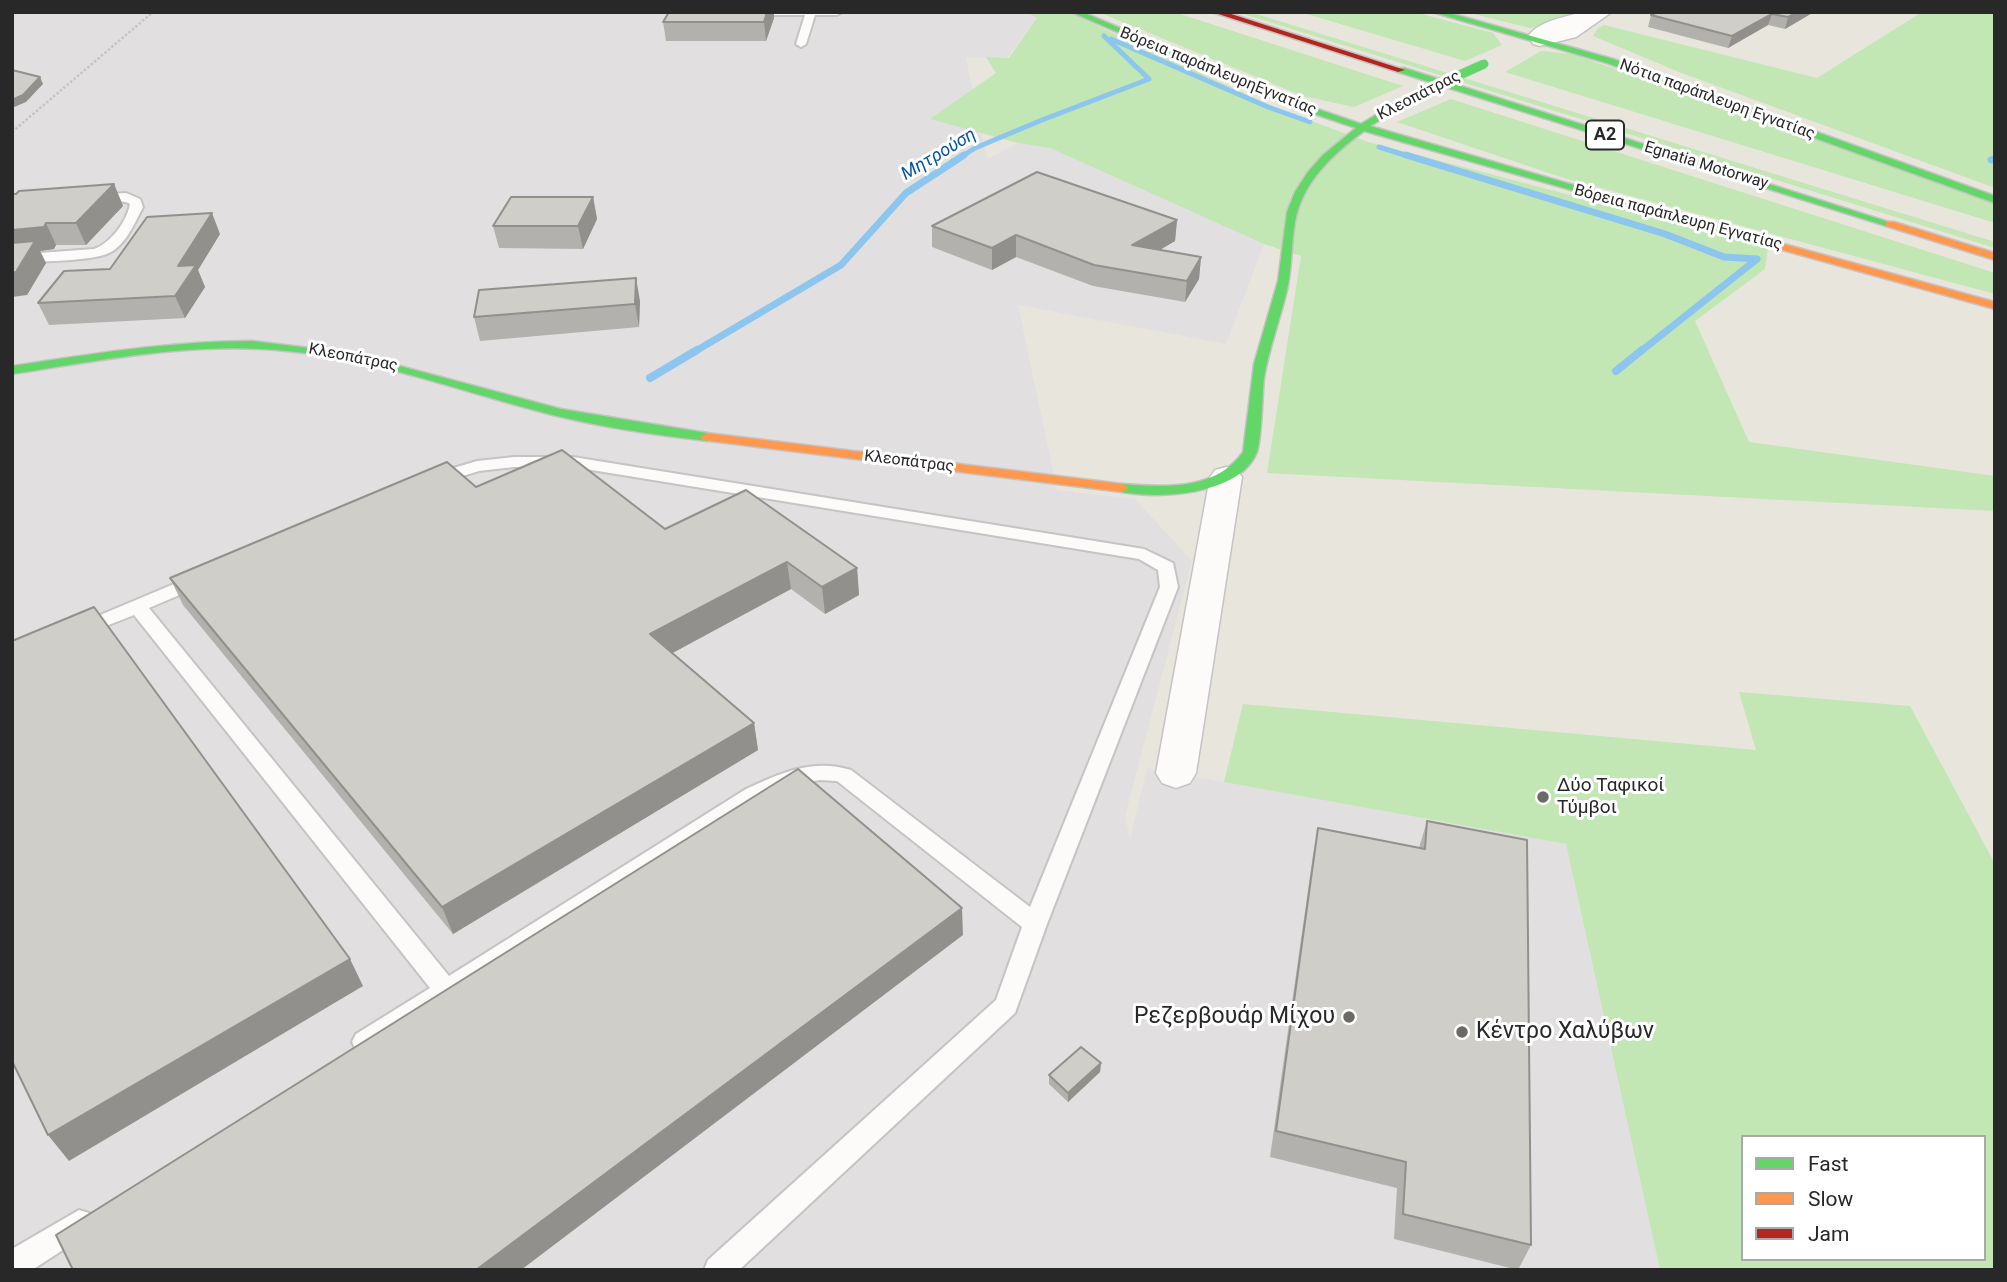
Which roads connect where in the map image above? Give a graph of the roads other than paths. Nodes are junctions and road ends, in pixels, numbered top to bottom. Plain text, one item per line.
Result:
1 (773, 12) edge
2 (811, 12) edge
3 (837, 12) edge
4 (1075, 12) edge
5 (1216, 12) edge
6 (1269, 12) edge
7 (1436, 12) edge
8 (1592, 19) edge
9 (1488, 26) joint
10 (1546, 34) junction
11 (1362, 40) dead end
12 (800, 44) dead end
13 (1518, 50) dead end
14 (1610, 61) junction
15 (1490, 62) dead end
16 (1441, 65) dead end
17 (1494, 81) dead end
18 (1362, 128) junction
19 (84, 200) edge
20 (1995, 200) edge
21 (1995, 257) edge
22 (12, 259) edge
23 (1995, 306) edge
24 (12, 370) edge
25 (1226, 477) junction
26 (419, 486) edge
27 (214, 573) edge
28 (137, 607) junction
29 (62, 639) edge
30 (1177, 773) dead end
31 (1035, 924) junction
32 (446, 990) junction
33 (352, 1050) edge
34 (94, 1213) edge
35 (12, 1266) edge
36 (718, 1270) edge

1 - 2 lane
2 - 3 lane
2 - 12 lane
4 - 18 main road, Βόρεια παράπλευρηΕγνατίας
5 - 21 main road, Egnatia Motorway / Α2
6 - 11 main road
7 - 9 main road
8 - 10 street
8 - 14 street
9 - 10 street
10 - 13 main road
10 - 14 main road, Νότια παράπλευρη Εγνατίας
14 - 20 main road, Νότια παράπλευρη Εγνατίας
15 - 18 main road, Κλεοπάτρας, bridge
16 - 17 main road
18 - 23 main road, Βόρεια παράπλευρη Εγνατίας
18 - 25 main road, Κλεοπάτρας
19 - 22 lane
24 - 25 main road, Κλεοπάτρας
25 - 30 street
26 - 31 lane
27 - 28 lane
28 - 29 lane
28 - 32 lane
31 - 32 lane
31 - 36 lane
32 - 33 lane
34 - 35 lane

